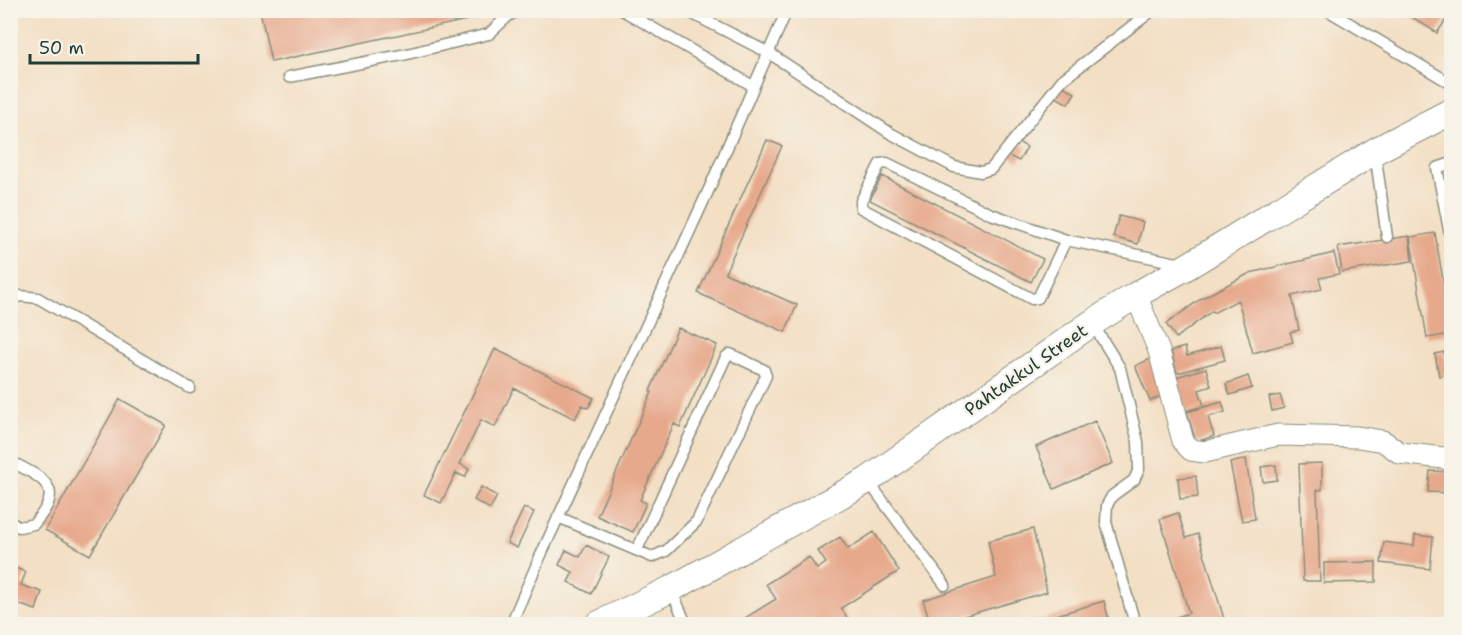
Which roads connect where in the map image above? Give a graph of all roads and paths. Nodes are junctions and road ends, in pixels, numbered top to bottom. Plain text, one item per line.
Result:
1 (519, 10) edge
2 (622, 10) edge
3 (685, 10) edge
4 (787, 10) edge
5 (1153, 10) edge
6 (1327, 10) edge
7 (704, 16) edge
8 (769, 53) junction
9 (289, 77) dead end
10 (1452, 84) edge
11 (753, 86) junction
12 (1452, 111) edge
13 (1375, 152) junction
14 (1452, 163) edge
15 (1387, 237) dead end
16 (1066, 240) junction
17 (1452, 245) edge
18 (1188, 266) junction
19 (1136, 295) junction
20 (10, 298) edge
21 (1092, 323) junction
22 (190, 388) dead end
23 (1452, 459) edge
24 (10, 461) edge
25 (868, 480) junction
26 (558, 517) junction
27 (10, 522) edge
28 (637, 550) junction
29 (945, 585) dead end
30 (671, 589) junction
31 (634, 616) edge
32 (511, 624) edge
33 (598, 624) edge
34 (686, 624) edge
35 (1135, 624) edge

1 - 9 lane
2 - 11 lane
3 - 7 lane
4 - 8 lane
5 - 8 lane
6 - 10 lane
7 - 8 lane
8 - 11 lane
11 - 26 lane
12 - 13 street, Pahtakkul Street
13 - 15 lane
13 - 18 street, Pahtakkul Street
14 - 17 lane
16 - 16 lane
16 - 18 lane
18 - 19 street, Pahtakkul Street
19 - 21 street, Pahtakkul Street
19 - 23 street
20 - 22 lane
21 - 25 street, Pahtakkul Street
21 - 35 lane
24 - 27 lane
25 - 29 lane
25 - 30 street, Pahtakkul Street
26 - 28 lane
26 - 32 lane
28 - 28 lane
30 - 31 street, Pahtakkul Street
30 - 34 lane
31 - 33 street, Pahtakkul Street

